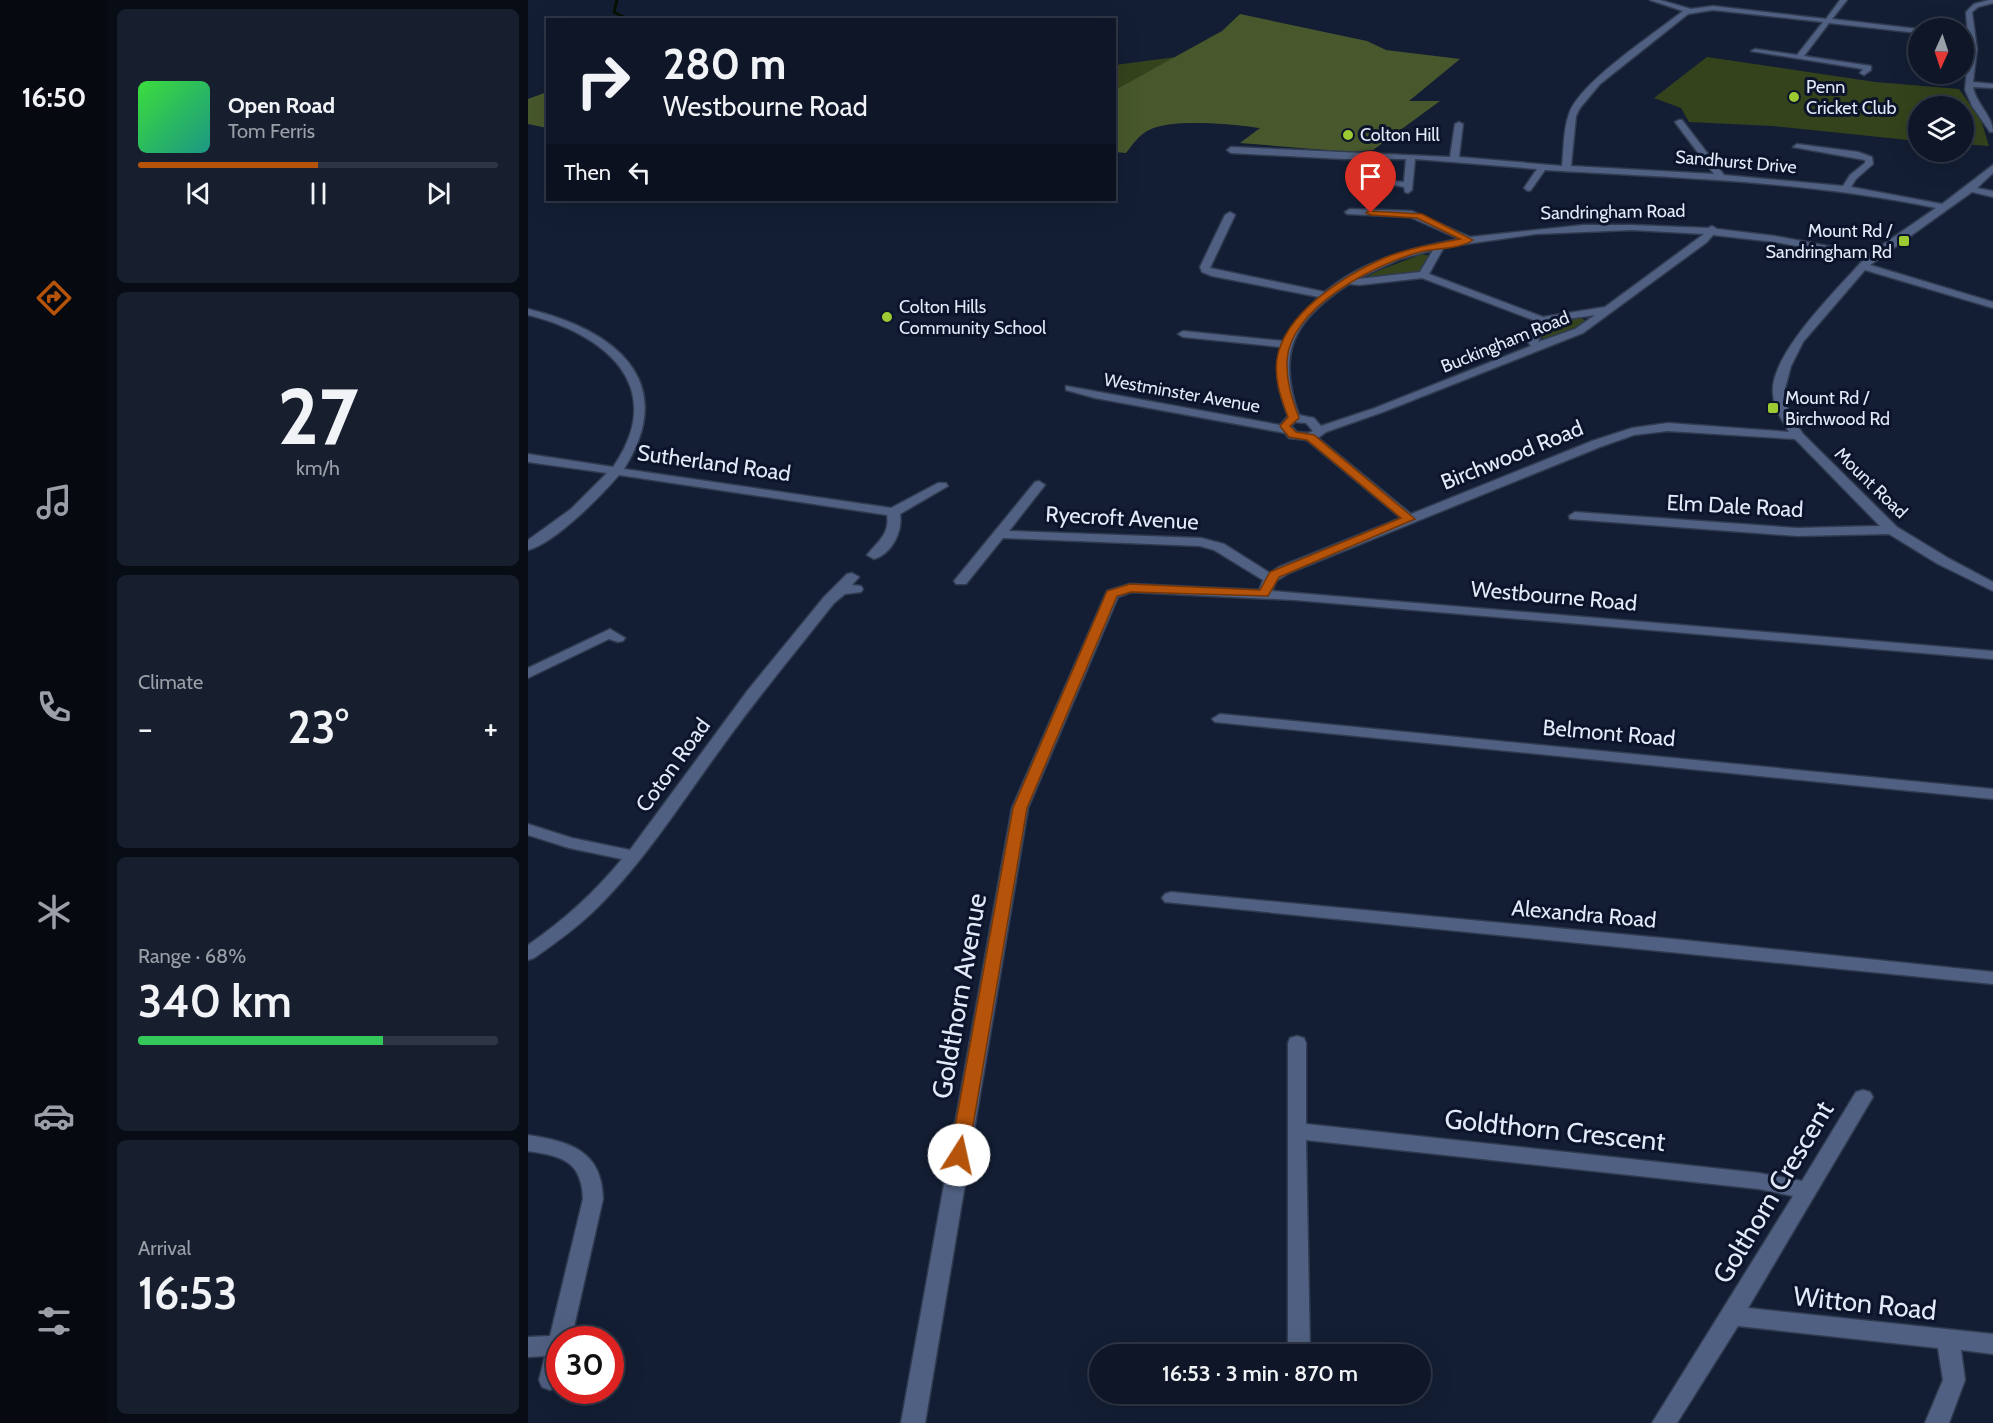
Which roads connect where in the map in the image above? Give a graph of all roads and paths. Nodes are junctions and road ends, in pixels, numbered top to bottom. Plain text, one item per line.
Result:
1 (1653, 0) edge
2 (1844, 0) edge
3 (1993, 1) edge
4 (1689, 11) junction
5 (1968, 18) edge
6 (1826, 21) junction
7 (1908, 30) edge
8 (1755, 51) dead end
9 (1800, 57) junction
10 (1868, 68) dead end
11 (1968, 84) joint
12 (1993, 86) edge
13 (1990, 121) edge
14 (1679, 122) dead end
15 (1459, 124) dead end
16 (1993, 130) edge
17 (1797, 147) dead end
18 (1231, 150) dead end
19 (1411, 156) junction
20 (1454, 159) junction
21 (1542, 167) junction
22 (1566, 168) junction
23 (1993, 168) edge
24 (1720, 176) junction
25 (1393, 184) dead end
26 (1547, 184) dead end
27 (1970, 189) junction
28 (1845, 190) junction
29 (1993, 194) edge
30 (1945, 207) junction
31 (1350, 212) dead end
32 (1230, 215) dead end
33 (1712, 230) junction
34 (1469, 240) junction
35 (1442, 245) junction
36 (1871, 257) junction
37 (1863, 266) junction
38 (1423, 275) junction
39 (1348, 281) junction
40 (1326, 296) junction
41 (1993, 305) edge
42 (1608, 309) junction
43 (528, 312) edge
44 (1542, 320) junction
45 (1182, 334) dead end
46 (1286, 344) junction
47 (1538, 348) junction
48 (1070, 388) dead end
49 (1294, 418) junction
50 (1288, 430) junction
51 (1315, 434) junction
52 (1798, 436) junction
53 (528, 458) edge
54 (617, 471) junction
55 (1039, 484) dead end
56 (942, 486) dead end
57 (893, 512) junction
58 (1575, 516) dead end
59 (1409, 519) junction
60 (1893, 530) junction
61 (998, 534) junction
62 (528, 546) edge
63 (874, 555) dead end
64 (1270, 579) junction
65 (961, 581) dead end
66 (850, 585) dead end
67 (1993, 587) edge
68 (1112, 594) joint
69 (1264, 594) junction
70 (610, 633) dead end
71 (1993, 655) edge
72 (528, 674) edge
73 (1220, 719) dead end
74 (1993, 794) edge
75 (528, 829) edge
76 (634, 856) junction
77 (1171, 898) dead end
78 (528, 954) edge
79 (1993, 978) edge
80 (1296, 1043) dead end
81 (1863, 1097) dead end
82 (1296, 1131) junction
83 (528, 1143) edge
84 (1808, 1191) junction
85 (1732, 1316) junction
86 (563, 1326) edge
87 (1948, 1340) junction
88 (546, 1344) edge
89 (1299, 1344) edge
90 (1993, 1344) edge
91 (528, 1347) edge
92 (913, 1423) edge
93 (1664, 1423) edge
94 (1937, 1423) edge

1 - 4 street
2 - 6 street
3 - 5 street
4 - 6 street
4 - 22 street
6 - 7 street
6 - 9 street
8 - 9 street
9 - 10 street
11 - 12 street
11 - 13 street
13 - 16 street
14 - 24 street
15 - 20 street
17 - 28 street
18 - 19 street, Sandhurst Drive
19 - 20 street, Sandhurst Drive
19 - 25 street
20 - 21 street, Sandhurst Drive
21 - 22 street, Sandhurst Drive
21 - 26 street
22 - 24 street, Sandhurst Drive
23 - 27 street, Mount Road
24 - 28 street, Sandhurst Drive
27 - 29 street
27 - 30 street, Mount Road
28 - 30 street, Sandhurst Drive
30 - 36 street, Mount Road
31 - 34 street
32 - 40 street
33 - 34 street, Sandringham Road
33 - 36 street, Sandringham Road
33 - 42 street, Buckingham Road
34 - 35 street, Sandringham Road
35 - 38 street
35 - 39 street, Sandringham Road
36 - 37 street, Mount Road
37 - 41 street
37 - 52 street, Mount Road
38 - 39 street
38 - 44 street
39 - 40 street, Sandringham Road
40 - 46 street, Sandringham Road
42 - 44 street
42 - 47 street, Buckingham Road
43 - 54 street
44 - 47 street
45 - 46 street
46 - 49 street, Sandringham Road
47 - 51 street, Buckingham Road
48 - 50 street, Westminster Avenue
49 - 50 street
49 - 51 street
50 - 51 street, Westminster Avenue
51 - 59 street
52 - 59 street, Birchwood Road
52 - 60 street, Mount Road
53 - 54 street, Sutherland Road
54 - 57 street, Sutherland Road
54 - 62 street
55 - 61 street
56 - 57 street
57 - 63 street
58 - 60 street, Elm Dale Road
59 - 64 street, Birchwood Road
60 - 67 street, Mount Road
61 - 64 street, Ryecroft Avenue
61 - 65 street
64 - 69 street
66 - 76 street, Coton Road
68 - 69 street, Westbourne Road
68 - 92 street, Goldthorn Avenue
69 - 71 street, Westbourne Road
70 - 72 street
73 - 74 street, Belmont Road
75 - 76 street
76 - 78 street, Coton Road
77 - 79 street, Alexandra Road
80 - 82 street
81 - 84 street, Golthorn Crescent
82 - 84 street, Goldthorn Crescent
82 - 89 street
83 - 86 street
84 - 85 street, Golthorn Crescent
85 - 87 street, Witton Road
85 - 93 street, Golthorn Crescent
87 - 90 street, Witton Road
87 - 94 street
88 - 91 street

